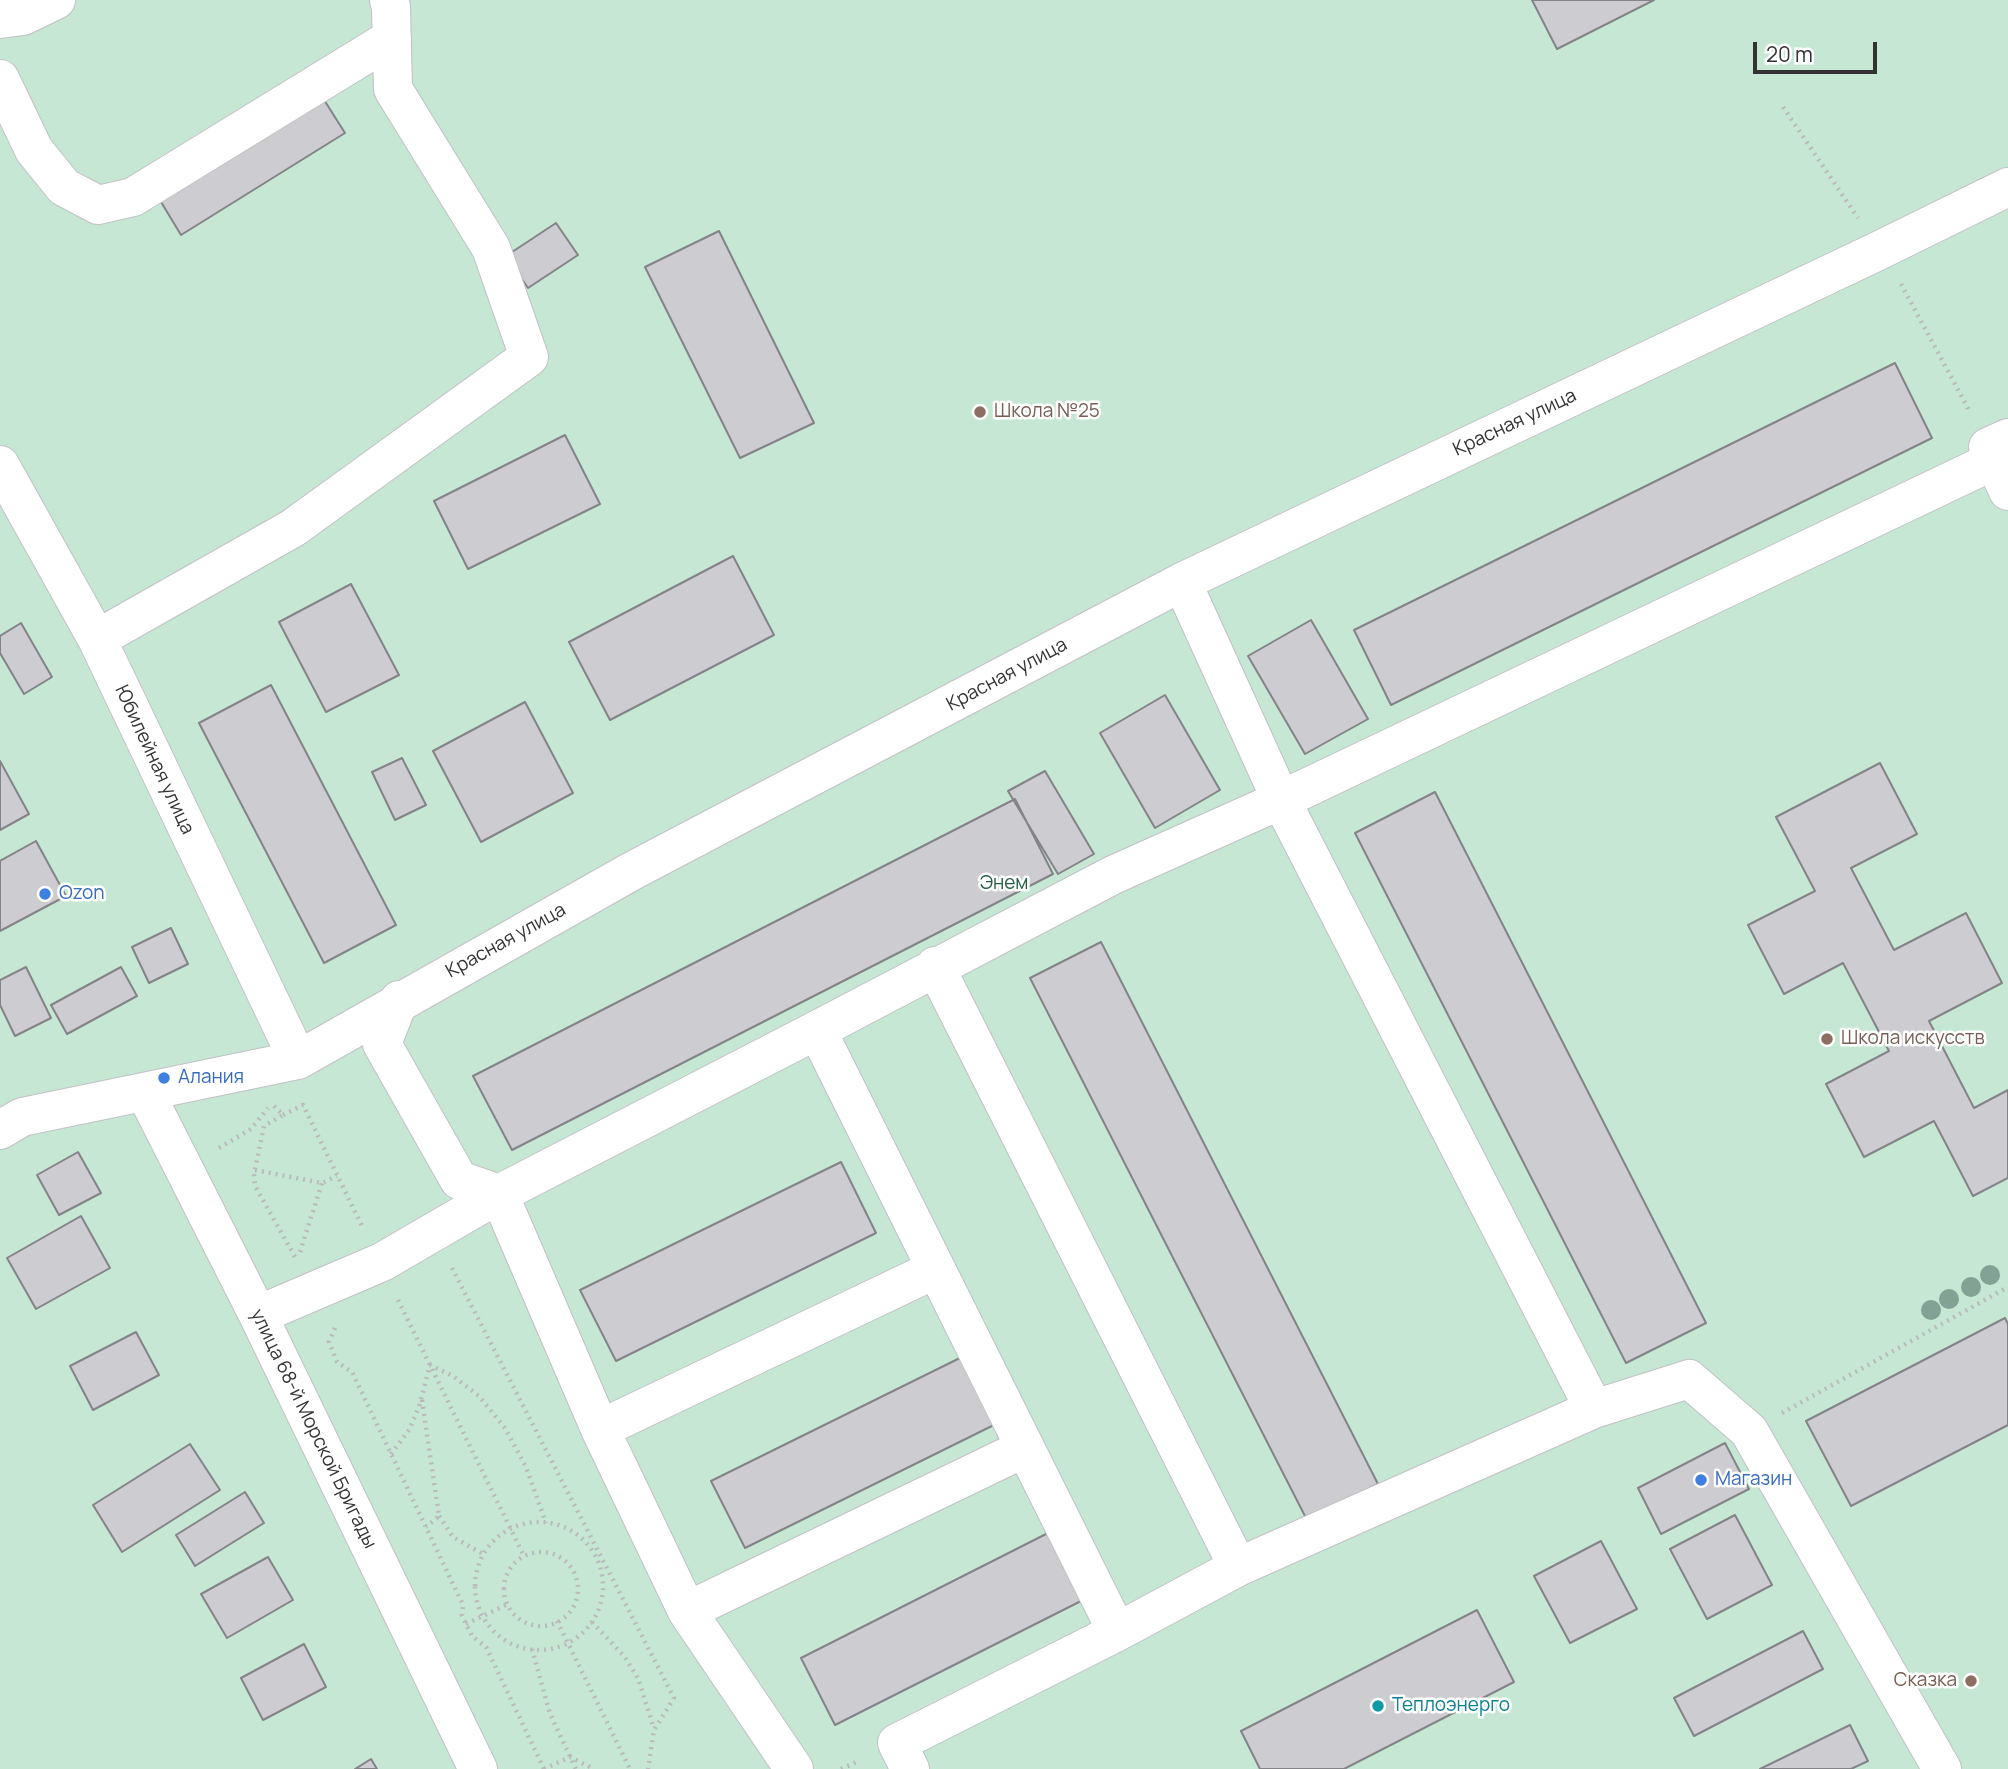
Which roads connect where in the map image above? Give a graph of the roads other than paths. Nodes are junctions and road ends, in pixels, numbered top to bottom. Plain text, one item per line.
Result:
1 (56, 0) edge
2 (389, 0) edge
3 (0, 19) edge
4 (392, 38) junction
5 (0, 79) edge
6 (2008, 187) edge
7 (1999, 459) edge
8 (0, 465) edge
9 (1182, 582) junction
10 (97, 639) junction
11 (1281, 800) junction
12 (935, 966) junction
13 (399, 1000) junction
14 (817, 1030) junction
15 (298, 1060) junction
16 (145, 1092) junction
17 (0, 1130) edge
18 (499, 1194) junction
19 (936, 1269) junction
20 (258, 1315) junction
21 (1594, 1409) junction
22 (600, 1429) junction
23 (1025, 1448) junction
24 (1238, 1567) junction
25 (687, 1611) junction
26 (1116, 1632) junction
27 (478, 1769) edge
28 (794, 1769) edge
29 (910, 1769) edge
30 (1942, 1769) edge

1 - 3 street
2 - 4 street
4 - 5 street
4 - 10 street
6 - 9 street, Красная улица
7 - 11 street
8 - 10 street, Юбилейная улица
9 - 11 street
9 - 13 street, Красная улица
10 - 15 street, Юбилейная улица
11 - 12 street
11 - 21 street
12 - 14 street
12 - 24 street
13 - 15 street, Красная улица
13 - 18 street
14 - 18 street
14 - 19 street
15 - 16 street, Красная улица
16 - 17 street, Красная улица
16 - 20 street, улица 68-й Морской Бригады
18 - 20 street
18 - 22 street
19 - 22 street
19 - 23 street
20 - 27 street, улица 68-й Морской Бригады
21 - 24 street
21 - 30 street
22 - 25 street
23 - 25 street
23 - 26 street
24 - 26 street
25 - 28 street
26 - 29 street

